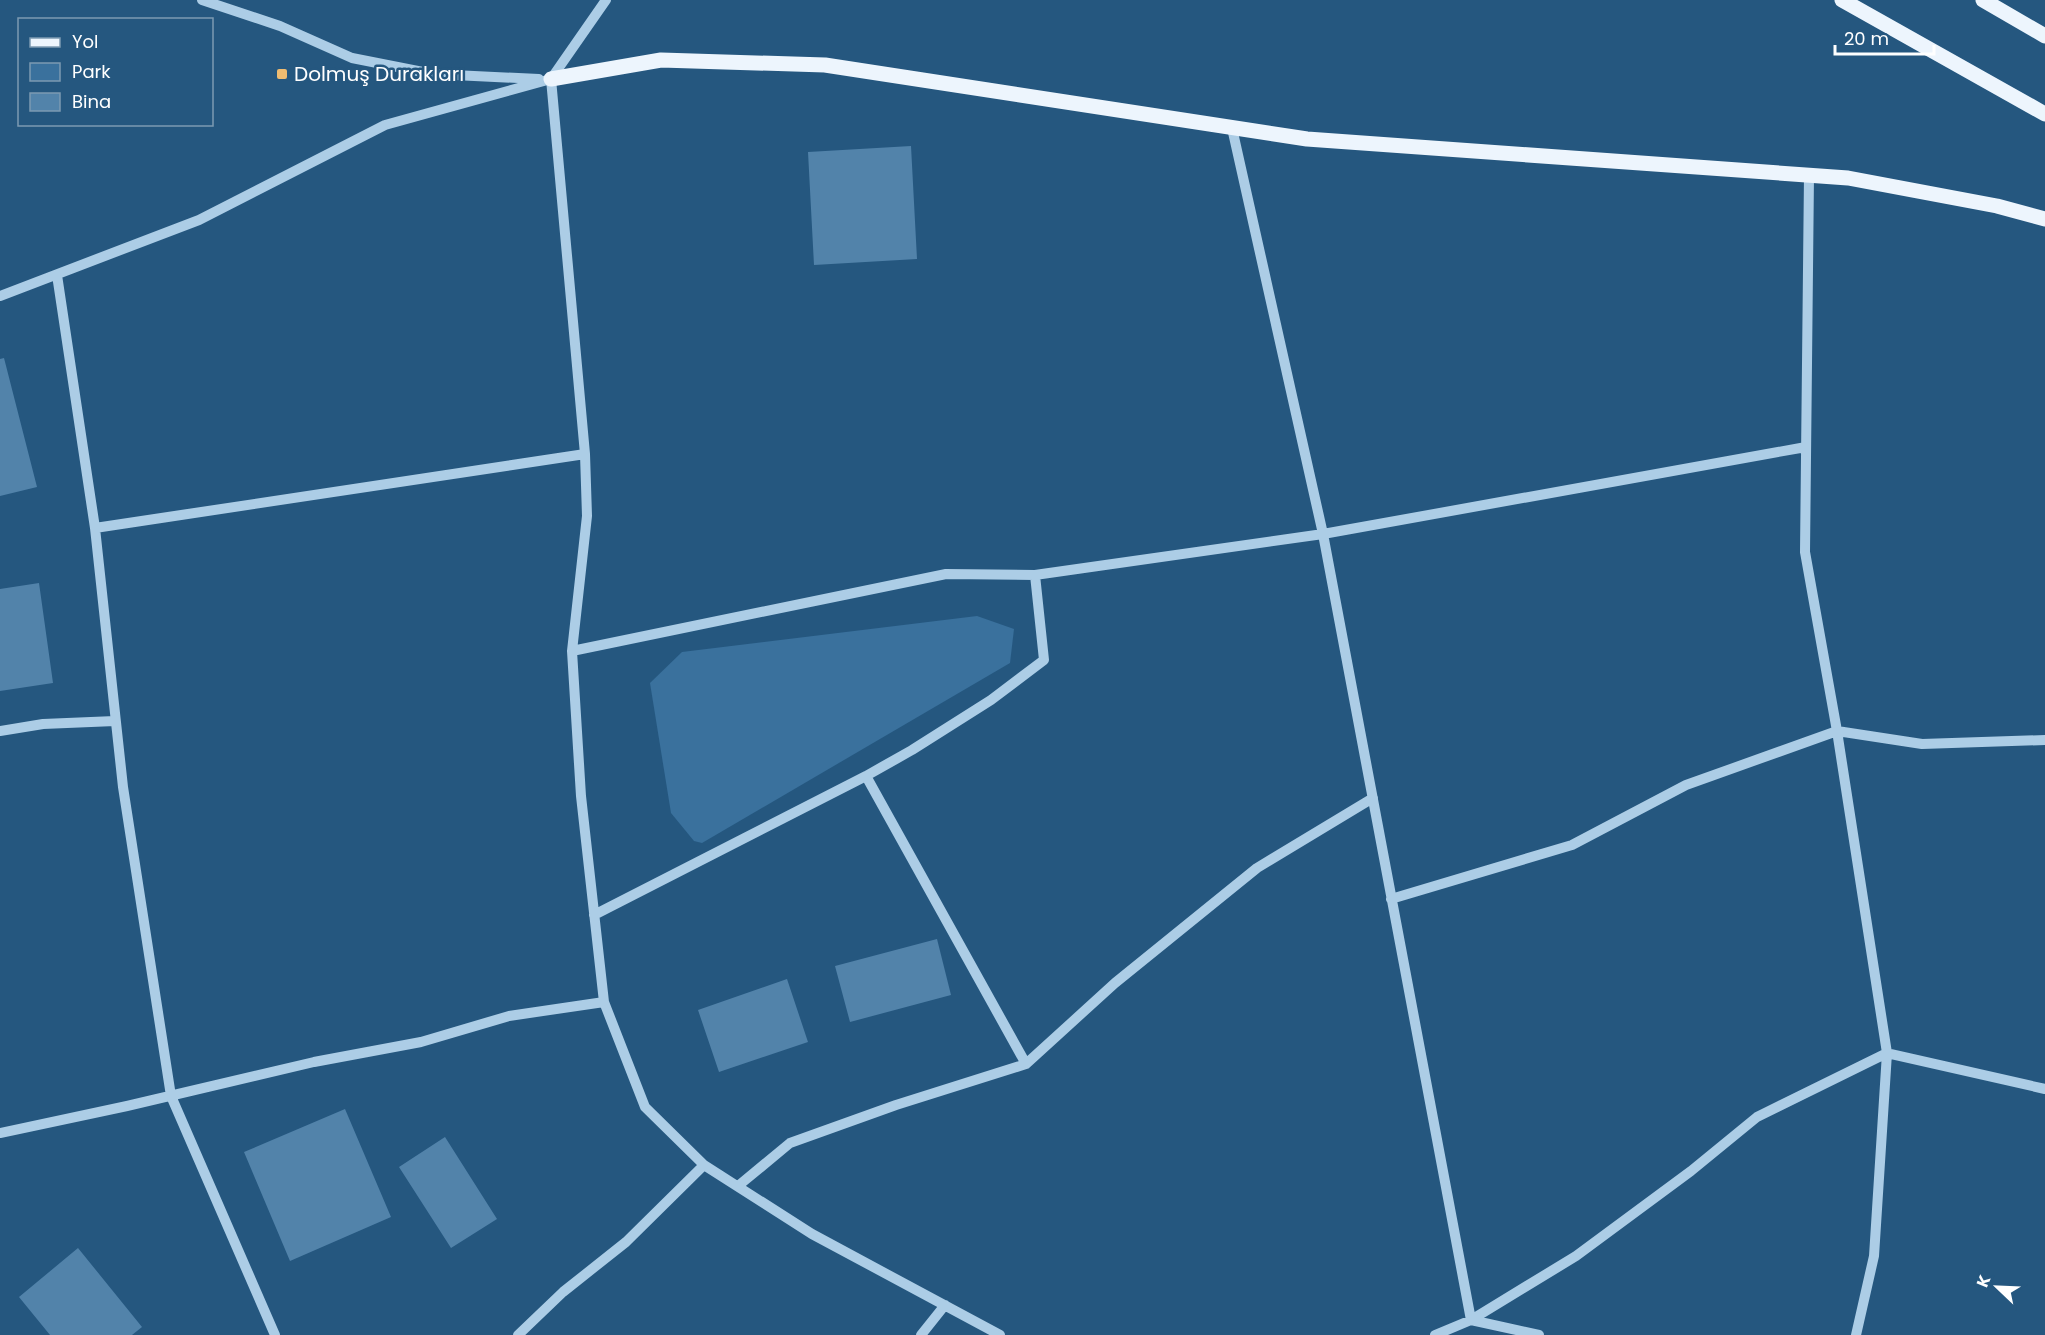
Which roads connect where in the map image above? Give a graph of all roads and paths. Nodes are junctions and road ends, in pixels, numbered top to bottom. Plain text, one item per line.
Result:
1 (202, 0) edge
2 (606, 0) edge
3 (1842, 0) edge
4 (1983, 0) edge
5 (2045, 36) edge
6 (551, 79) junction
7 (2045, 114) edge
8 (1232, 128) junction
9 (1809, 175) junction
10 (2045, 219) edge
11 (57, 274) junction
12 (0, 296) edge
13 (1806, 447) junction
14 (585, 454) junction
15 (95, 528) junction
16 (1323, 534) junction
17 (1035, 575) junction
18 (572, 651) junction
19 (116, 721) junction
20 (0, 731) edge
21 (1837, 731) junction
22 (2045, 740) edge
23 (867, 776) junction
24 (1373, 798) junction
25 (1391, 899) junction
26 (594, 915) junction
27 (604, 1002) junction
28 (1887, 1053) junction
29 (1026, 1064) junction
30 (2045, 1089) edge
31 (171, 1096) junction
32 (0, 1133) edge
33 (704, 1165) junction
34 (738, 1186) junction
35 (945, 1305) junction
36 (1470, 1320) junction
37 (275, 1335) edge
38 (518, 1335) edge
39 (921, 1335) edge
40 (1000, 1335) edge
41 (1435, 1335) edge
42 (1539, 1335) edge
43 (1856, 1335) edge

1 - 6 street
2 - 6 street
3 - 7 main road
4 - 5 main road
6 - 8 main road
6 - 11 street
6 - 14 street
8 - 9 main road
8 - 16 street
9 - 10 main road
9 - 13 street
11 - 12 street
11 - 15 street
13 - 16 street
13 - 21 street
14 - 15 street
14 - 18 street
15 - 19 street
16 - 17 street
16 - 24 street
17 - 18 street
17 - 23 street
18 - 26 street
19 - 20 street
19 - 31 street
21 - 22 street
21 - 25 street
21 - 28 street
23 - 26 street
23 - 29 street
24 - 25 street
24 - 29 street
25 - 36 street
26 - 27 street
27 - 31 street
27 - 33 street
28 - 30 street
28 - 36 street
28 - 43 street
29 - 34 street
31 - 32 street
31 - 37 street
33 - 34 street
33 - 38 street
34 - 35 street
35 - 39 street
35 - 40 street
36 - 41 street
36 - 42 street

